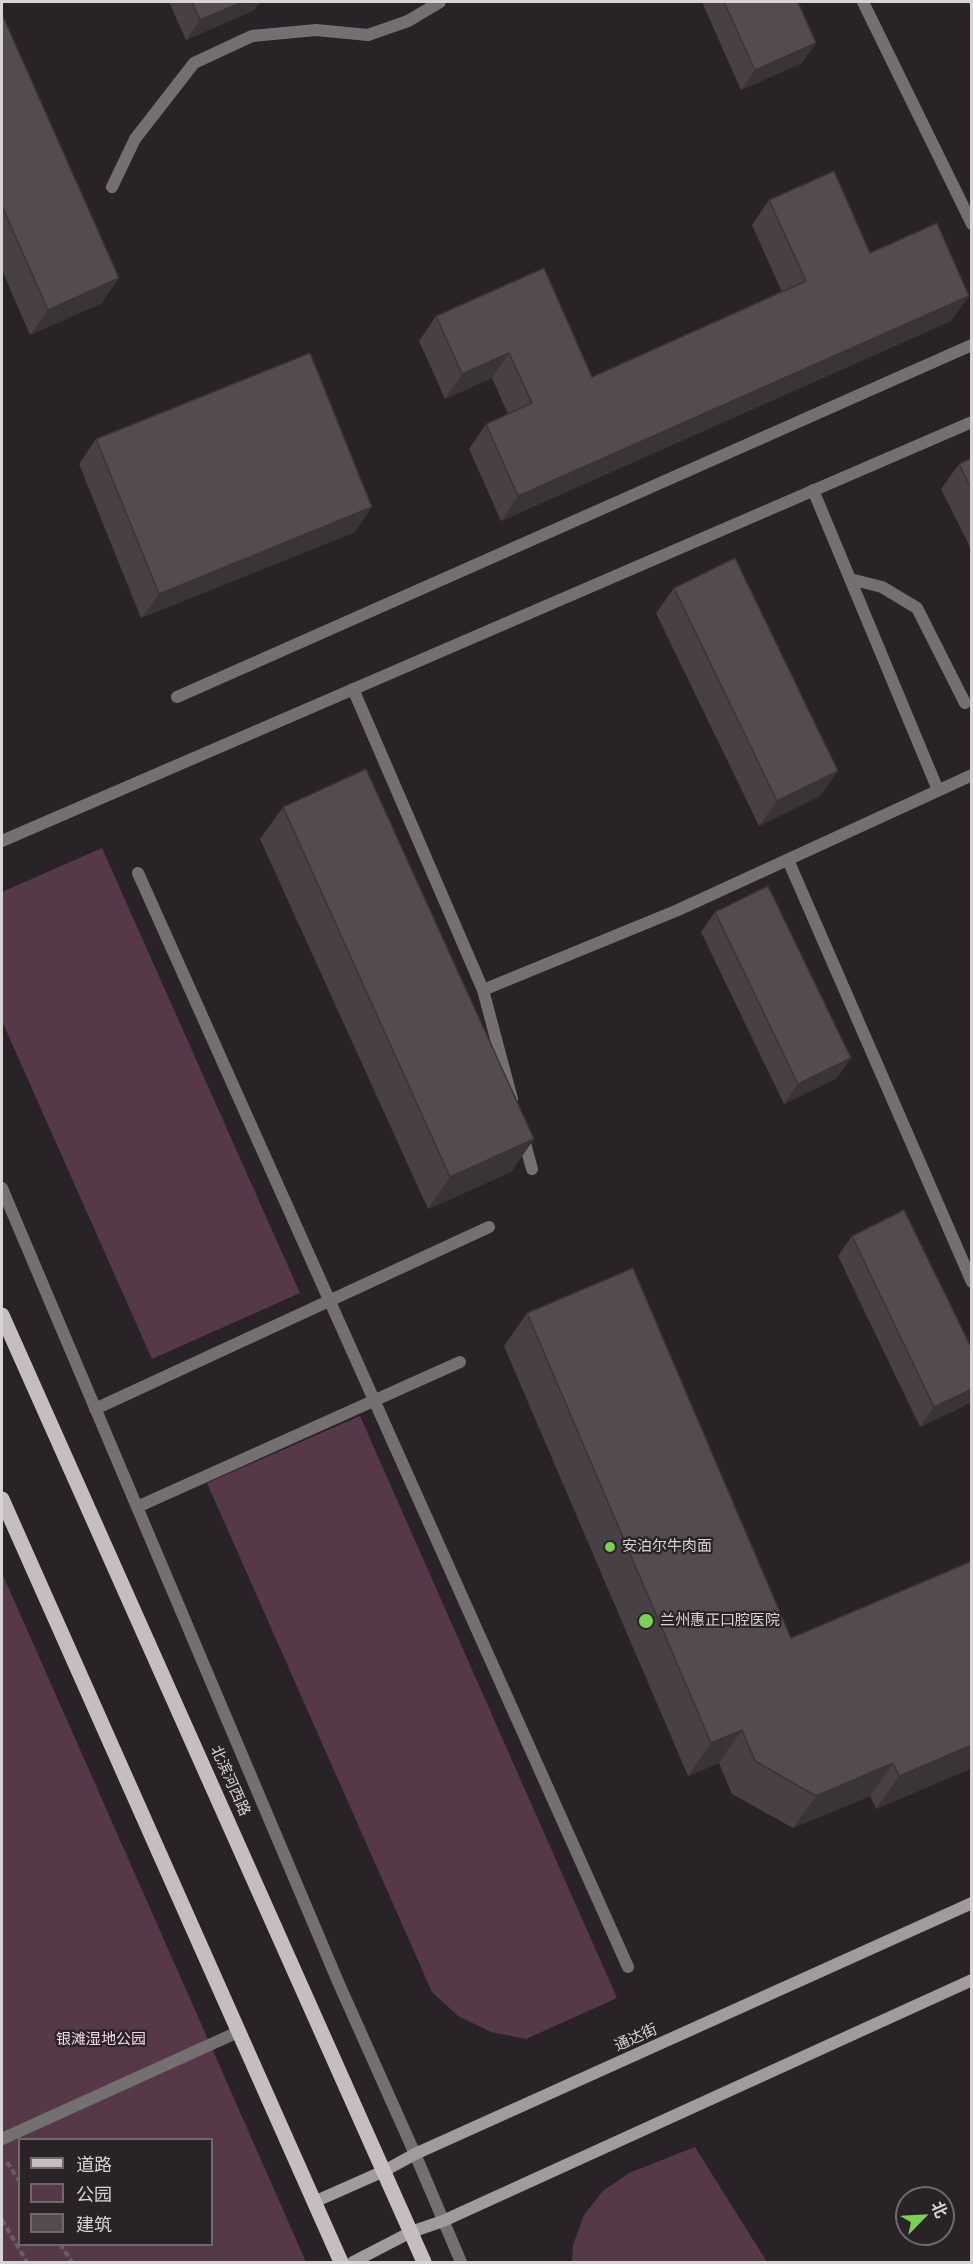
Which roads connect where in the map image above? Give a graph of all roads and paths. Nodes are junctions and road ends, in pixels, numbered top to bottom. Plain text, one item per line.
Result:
1 (440, 2) edge
2 (863, 2) edge
3 (112, 187) dead end
4 (972, 224) edge
5 (972, 345) edge
6 (972, 422) edge
7 (813, 490) junction
8 (850, 579) junction
9 (353, 689) junction
10 (177, 697) dead end
11 (965, 703) dead end
12 (972, 775) edge
13 (938, 790) junction
14 (2, 841) edge
15 (788, 860) junction
16 (138, 873) dead end
17 (483, 990) junction
18 (532, 1170) edge
19 (2, 1188) edge
20 (489, 1227) dead end
21 (972, 1282) edge
22 (330, 1300) junction
23 (2, 1315) edge
24 (460, 1362) dead end
25 (375, 1400) junction
26 (95, 1408) junction
27 (2, 1499) edge
28 (137, 1507) junction
29 (972, 1903) edge
30 (628, 1967) dead end
31 (972, 1980) edge
32 (238, 2032) junction
33 (2, 2139) edge
34 (2, 2154) edge
35 (415, 2154) junction
36 (384, 2171) junction
37 (18, 2179) edge
38 (314, 2202) junction
39 (2, 2220) edge
40 (443, 2221) junction
41 (411, 2232) junction
42 (61, 2246) edge
43 (27, 2262) edge
44 (72, 2262) edge
45 (341, 2262) edge
46 (353, 2262) edge
47 (424, 2262) edge
48 (461, 2262) edge

1 - 3 street
2 - 4 street
5 - 10 street
6 - 7 street
7 - 8 street
7 - 9 street
8 - 11 street
8 - 13 street
9 - 14 street
9 - 17 street
12 - 13 street
13 - 15 street
15 - 17 street
15 - 21 street
16 - 22 street
17 - 18 street
19 - 26 street
20 - 22 street
22 - 25 street
22 - 26 street
23 - 36 main road, 北滨河西路
24 - 25 street
25 - 28 street
25 - 30 street
26 - 28 street
27 - 32 main road
28 - 35 street
29 - 35 main road, 通达街
31 - 40 main road
32 - 33 street
32 - 38 main road
34 - 37 path
35 - 36 main road, 通达街
35 - 40 street
36 - 38 main road, 通达街
36 - 41 main road, 北滨河西路
38 - 45 main road
39 - 43 path
40 - 41 main road
40 - 48 street
41 - 46 main road
41 - 47 main road, 北滨河西路
42 - 44 path

